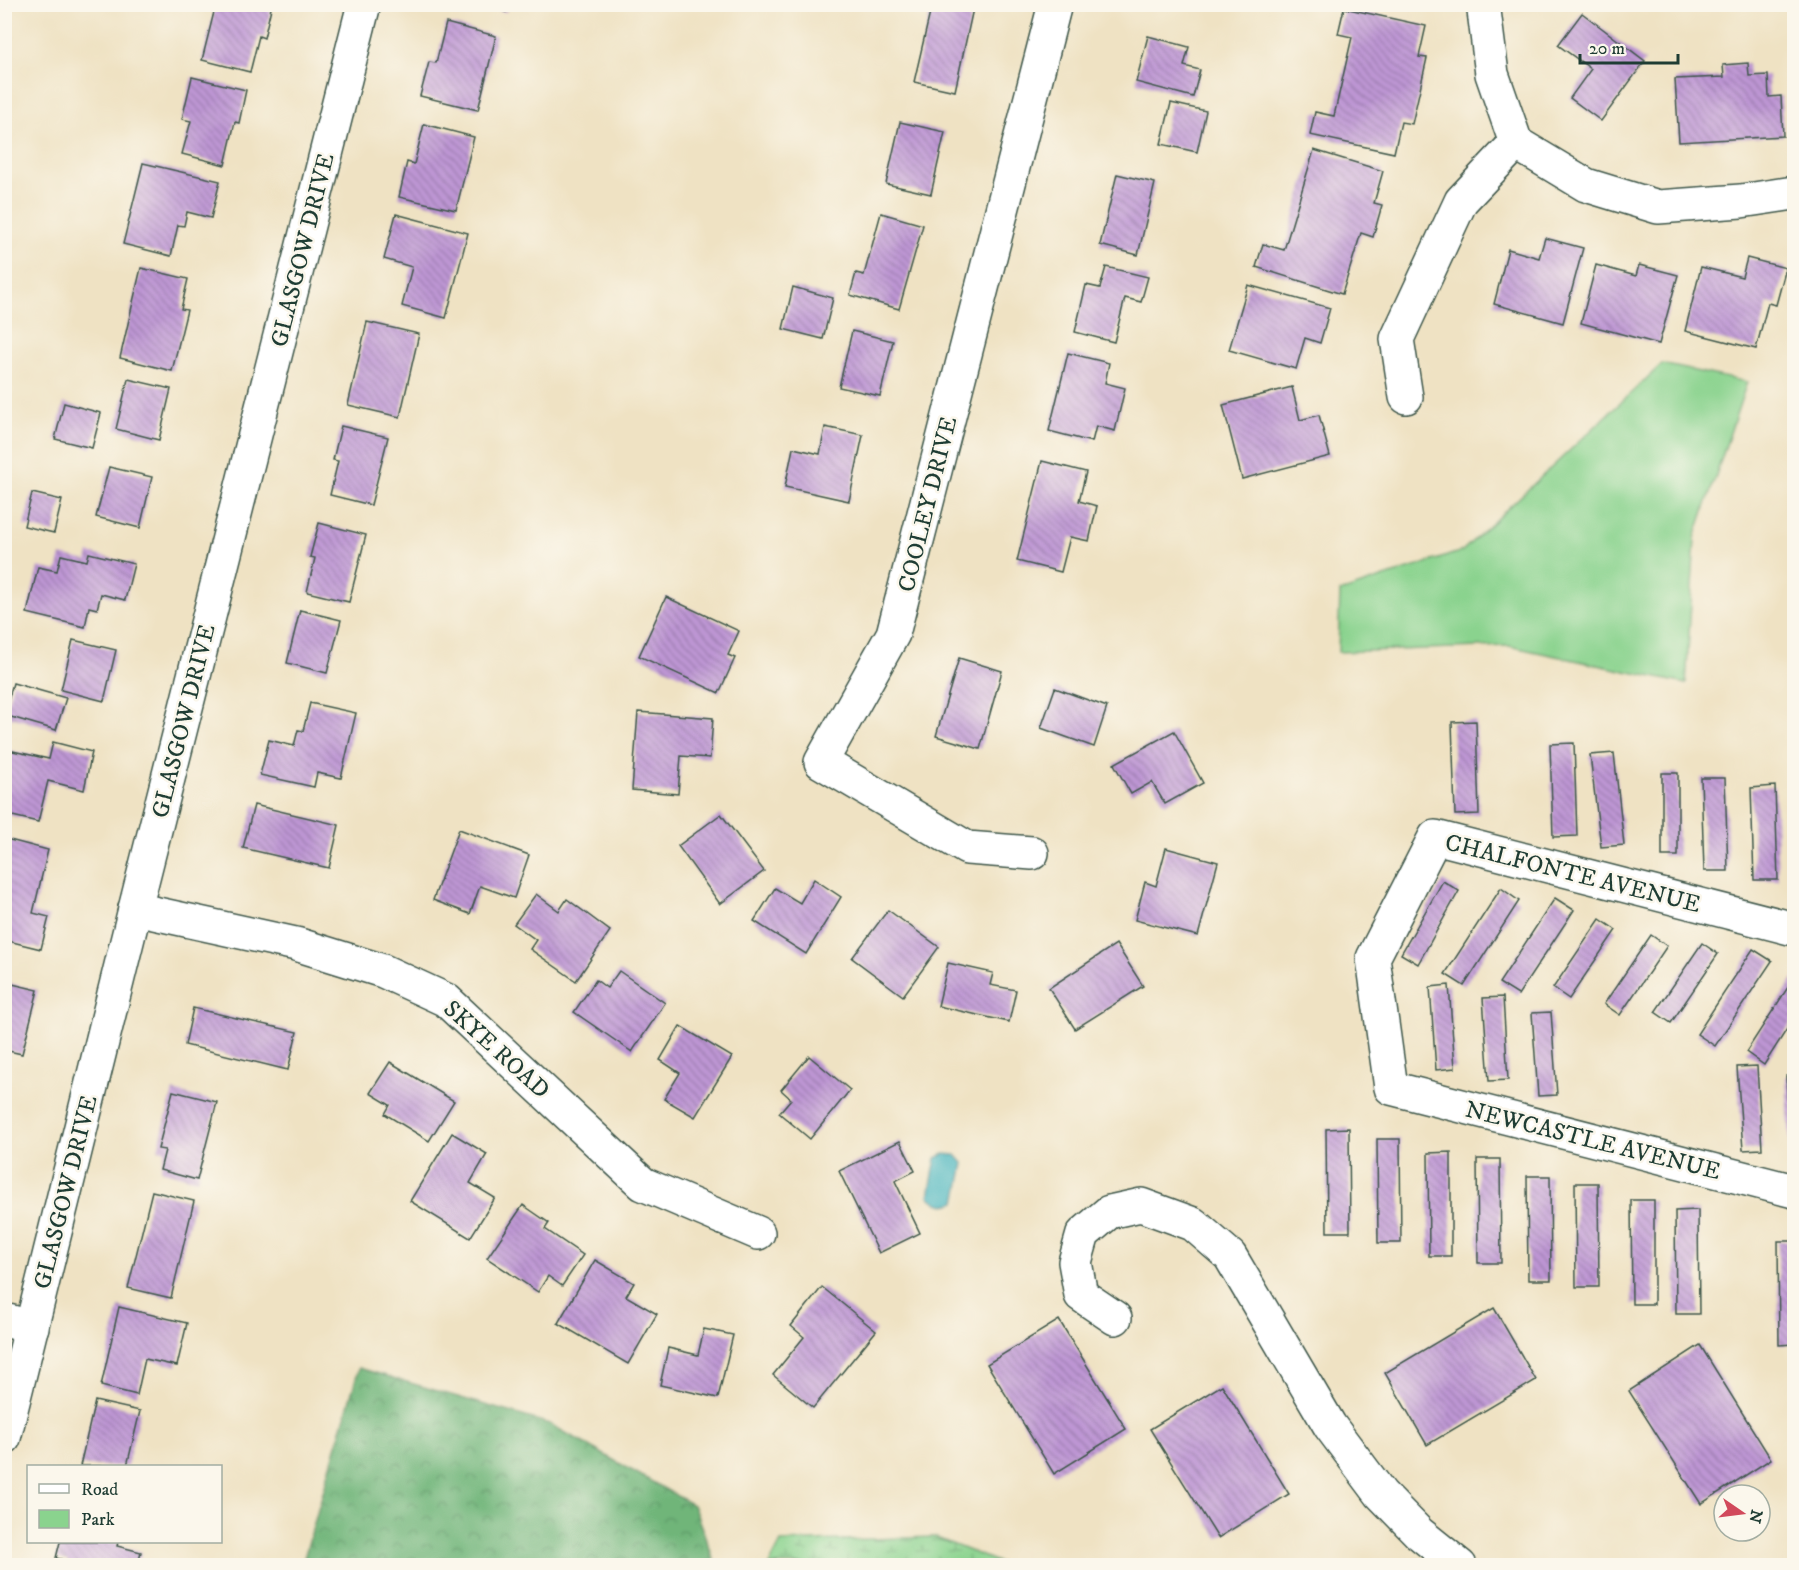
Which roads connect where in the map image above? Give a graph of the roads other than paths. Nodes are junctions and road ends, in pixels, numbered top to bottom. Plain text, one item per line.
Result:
1 (364, 4) edge
2 (1055, 4) edge
3 (1485, 4) edge
4 (1516, 143) junction
5 (1794, 193) edge
6 (1406, 397) dead end
7 (1032, 853) dead end
8 (135, 909) junction
9 (1794, 929) edge
10 (1391, 1088) joint
11 (1794, 1191) edge
12 (758, 1233) dead end
13 (1115, 1318) dead end
14 (18, 1324) edge
15 (4, 1438) edge
16 (1460, 1566) edge

1 - 8 street, GLASGOW DRIVE
2 - 7 street, COOLEY DRIVE
3 - 4 street
4 - 5 street
4 - 6 street
8 - 12 street, SKYE ROAD
8 - 14 street, GLASGOW DRIVE
9 - 10 street, CHALFONTE AVENUE
10 - 11 street, NEWCASTLE AVENUE
13 - 16 street
14 - 15 street, GLASGOW DRIVE

